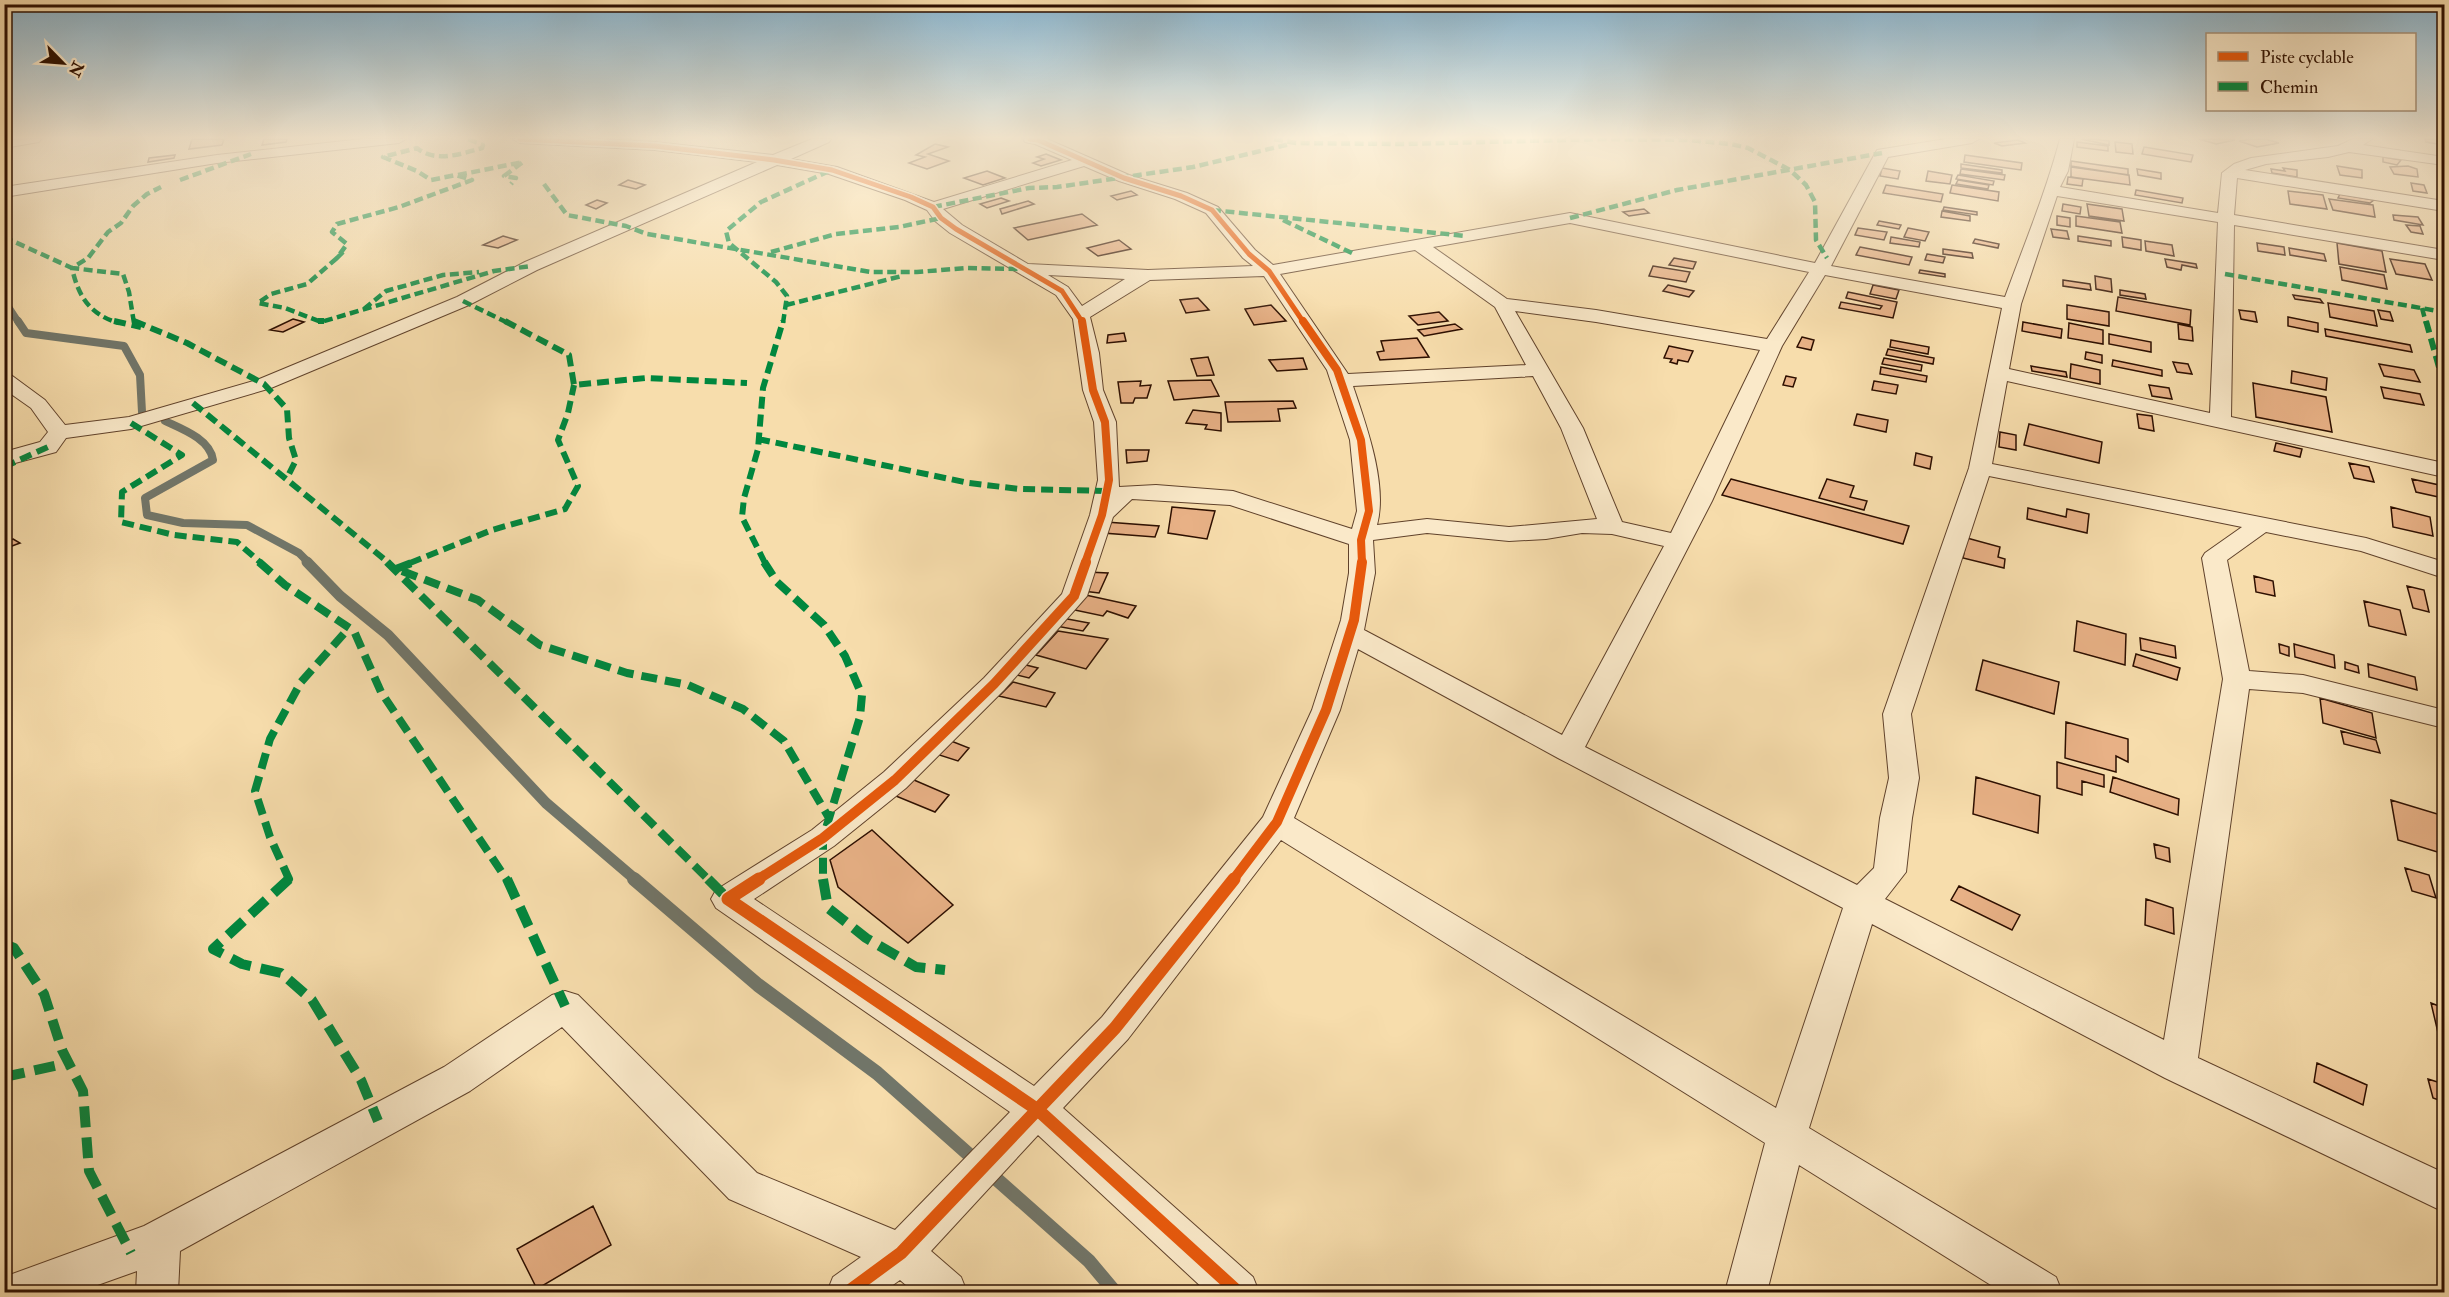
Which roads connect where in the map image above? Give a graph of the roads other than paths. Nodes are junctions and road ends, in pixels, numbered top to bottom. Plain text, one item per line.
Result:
1 (683, 200) edge
2 (918, 200) edge
3 (958, 200) edge
4 (1189, 200) edge
5 (1857, 200) edge
6 (2048, 200) edge
7 (2108, 200) edge
8 (2228, 200) edge
9 (2403, 200) edge
10 (2445, 206) edge
11 (933, 207) junction
12 (2226, 219) junction
13 (1417, 244) junction
14 (2445, 255) edge
15 (1025, 269) junction
16 (1819, 269) junction
17 (1269, 271) junction
18 (1148, 275) junction
19 (1502, 304) junction
20 (2012, 304) junction
21 (1080, 315) junction
22 (1772, 346) junction
23 (1539, 370) junction
24 (1999, 373) junction
25 (4, 379) edge
26 (1341, 380) junction
27 (2220, 420) junction
28 (59, 432) junction
29 (4, 459) edge
30 (1980, 468) junction
31 (2445, 470) edge
32 (1102, 515) junction
33 (2261, 525) junction
34 (1612, 527) junction
35 (1362, 537) junction
36 (1679, 542) junction
37 (2445, 570) edge
38 (1350, 634) junction
39 (2237, 679) junction
40 (2445, 718) edge
41 (1568, 751) junction
42 (1276, 822) junction
43 (1862, 902) junction
44 (2178, 1066) junction
45 (1038, 1110) junction
46 (1786, 1137) junction
47 (2352, 1149) junction
48 (2445, 1179) edge
49 (2445, 1193) edge
50 (159, 1240) junction
51 (901, 1253) junction
52 (19, 1293) edge
53 (157, 1293) edge
54 (848, 1293) edge
55 (946, 1293) edge
56 (1238, 1293) edge
57 (1746, 1293) edge
58 (2041, 1293) edge

1 - 28 street
2 - 11 street
3 - 11 street
4 - 17 street
5 - 16 street
6 - 20 street
7 - 12 street
8 - 12 street
9 - 10 street
11 - 15 street
12 - 14 street
12 - 27 street
13 - 16 street
13 - 17 street
13 - 19 street
15 - 18 street
15 - 21 street
16 - 20 street
16 - 22 street
17 - 18 street
17 - 26 street
18 - 21 street
19 - 22 street
19 - 23 street
20 - 24 street
21 - 32 street
22 - 36 street
23 - 26 street
23 - 34 street
24 - 27 street
24 - 30 street
25 - 28 street
26 - 35 street
27 - 31 street
28 - 29 street
30 - 33 street
30 - 43 street
32 - 35 street
32 - 45 street
33 - 37 street
33 - 39 street
34 - 35 street
34 - 36 street
35 - 38 street
36 - 41 street
38 - 41 street
38 - 42 street
39 - 40 street
39 - 44 street
41 - 43 street
42 - 45 street
42 - 46 street
43 - 44 street
43 - 46 street
44 - 47 street
45 - 51 street
45 - 56 street
46 - 57 street
46 - 58 street
47 - 48 street
47 - 49 street
50 - 51 street
50 - 52 street
50 - 53 street
51 - 54 street
51 - 55 street

